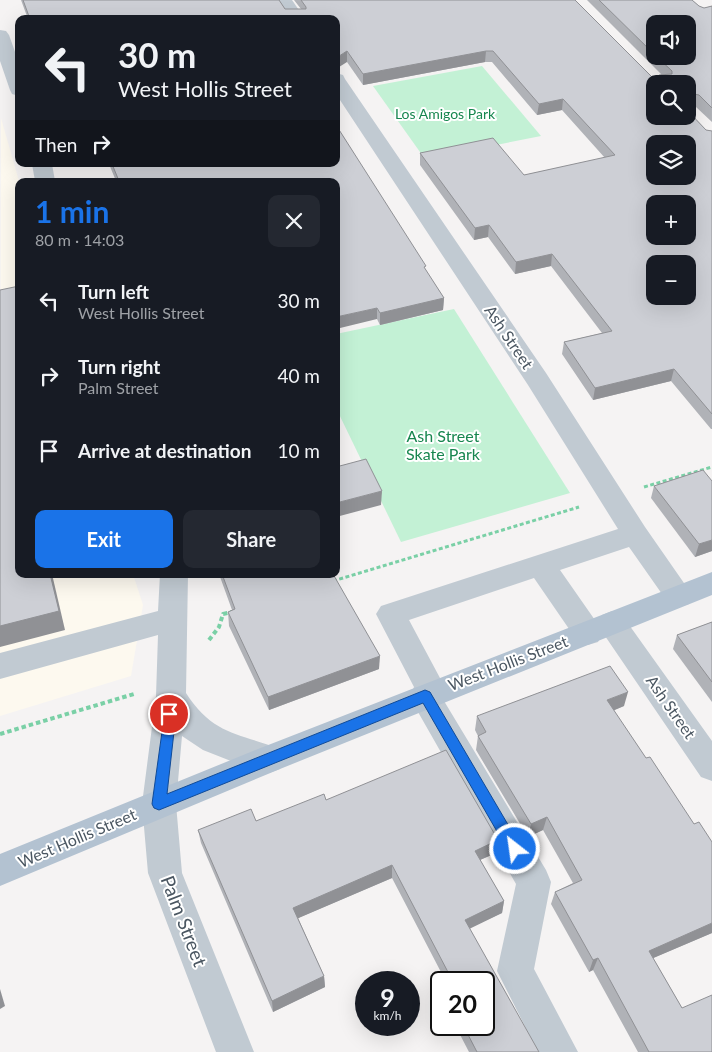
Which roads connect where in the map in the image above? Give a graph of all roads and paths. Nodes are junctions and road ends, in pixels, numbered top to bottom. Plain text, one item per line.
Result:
1 (283, 0) edge
2 (293, 15) edge
3 (0, 35) edge
4 (15, 78) edge
5 (340, 85) edge
6 (712, 467) edge
7 (612, 498) junction
8 (635, 534) junction
9 (540, 564) junction
10 (174, 578) edge
11 (328, 583) edge
12 (712, 583) edge
13 (679, 596) junction
14 (233, 612) edge
15 (173, 619) junction
16 (600, 628) junction
17 (0, 666) edge
18 (172, 684) junction
19 (429, 694) junction
20 (0, 734) edge
21 (269, 759) junction
22 (712, 767) edge
23 (159, 804) junction
24 (0, 870) edge
25 (235, 1052) edge
26 (559, 1052) edge

1 - 2 street
3 - 4 street
5 - 7 street, Ash Street
6 - 7 path
7 - 8 street, Ash Street
7 - 11 path
8 - 9 street
8 - 13 street, Ash Street
9 - 16 street, Ash Street
9 - 19 street
10 - 15 street, Palm Street
12 - 13 main road, West Hollis Street
13 - 16 main road, West Hollis Street
14 - 18 path
15 - 17 street
15 - 18 street, Palm Street
16 - 19 main road, West Hollis Street
16 - 22 street, Ash Street
18 - 20 path
18 - 21 street
18 - 23 street, Palm Street
19 - 21 main road, West Hollis Street
19 - 26 street
21 - 23 main road, West Hollis Street
23 - 24 main road, West Hollis Street
23 - 25 street, Palm Street

